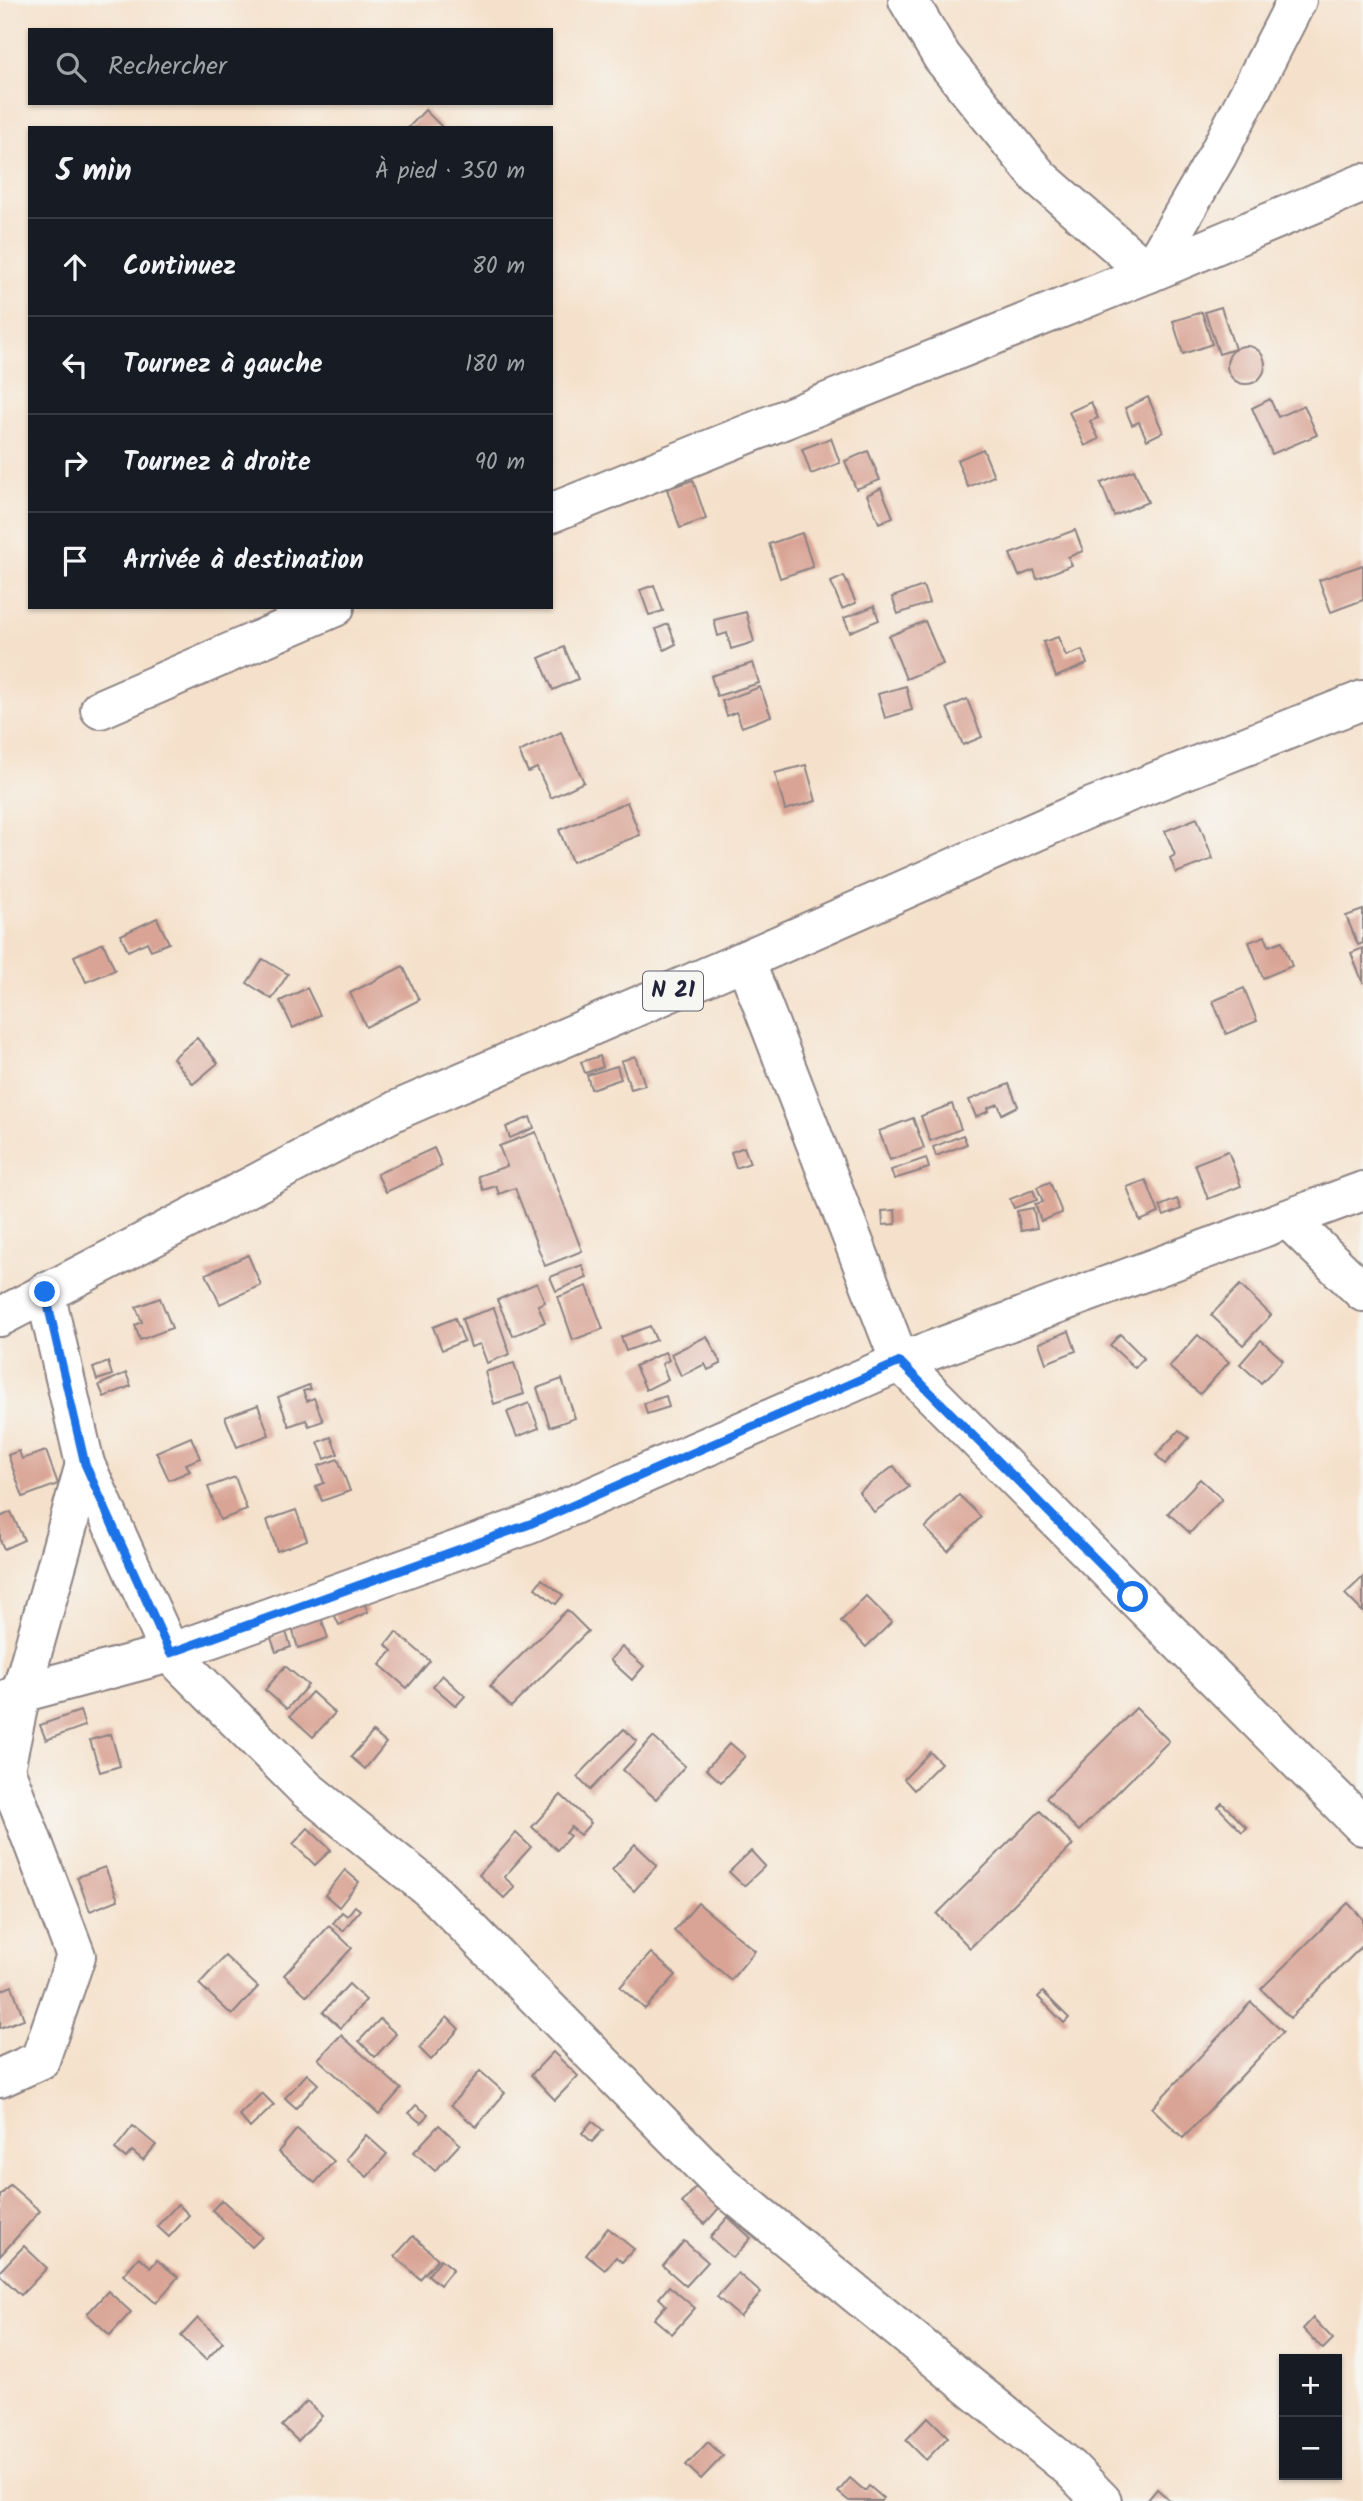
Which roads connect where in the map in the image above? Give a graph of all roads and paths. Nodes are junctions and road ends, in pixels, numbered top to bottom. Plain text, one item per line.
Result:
1 (908, 0) edge
2 (1297, 0) edge
3 (1363, 183) edge
4 (1149, 273) junction
5 (553, 512) edge
6 (330, 609) edge
7 (1363, 700) edge
8 (100, 709) dead end
9 (745, 960) junction
10 (1363, 1191) edge
11 (1289, 1220) junction
12 (45, 1292) junction
13 (1363, 1292) edge
14 (0, 1317) edge
15 (900, 1362) junction
16 (85, 1464) junction
17 (170, 1653) junction
18 (11, 1697) edge
19 (1363, 1826) edge
20 (0, 2078) edge
21 (1102, 2501) edge

1 - 4 street
2 - 4 street
3 - 4 street
4 - 5 street
6 - 8 street
7 - 9 street, N 21
9 - 12 street, N 21
9 - 15 street
10 - 11 street
11 - 13 street
11 - 15 street
12 - 14 street, N 21
12 - 16 street
15 - 17 street
15 - 19 street
16 - 17 street
16 - 18 street
17 - 18 street
17 - 21 street
18 - 20 street

